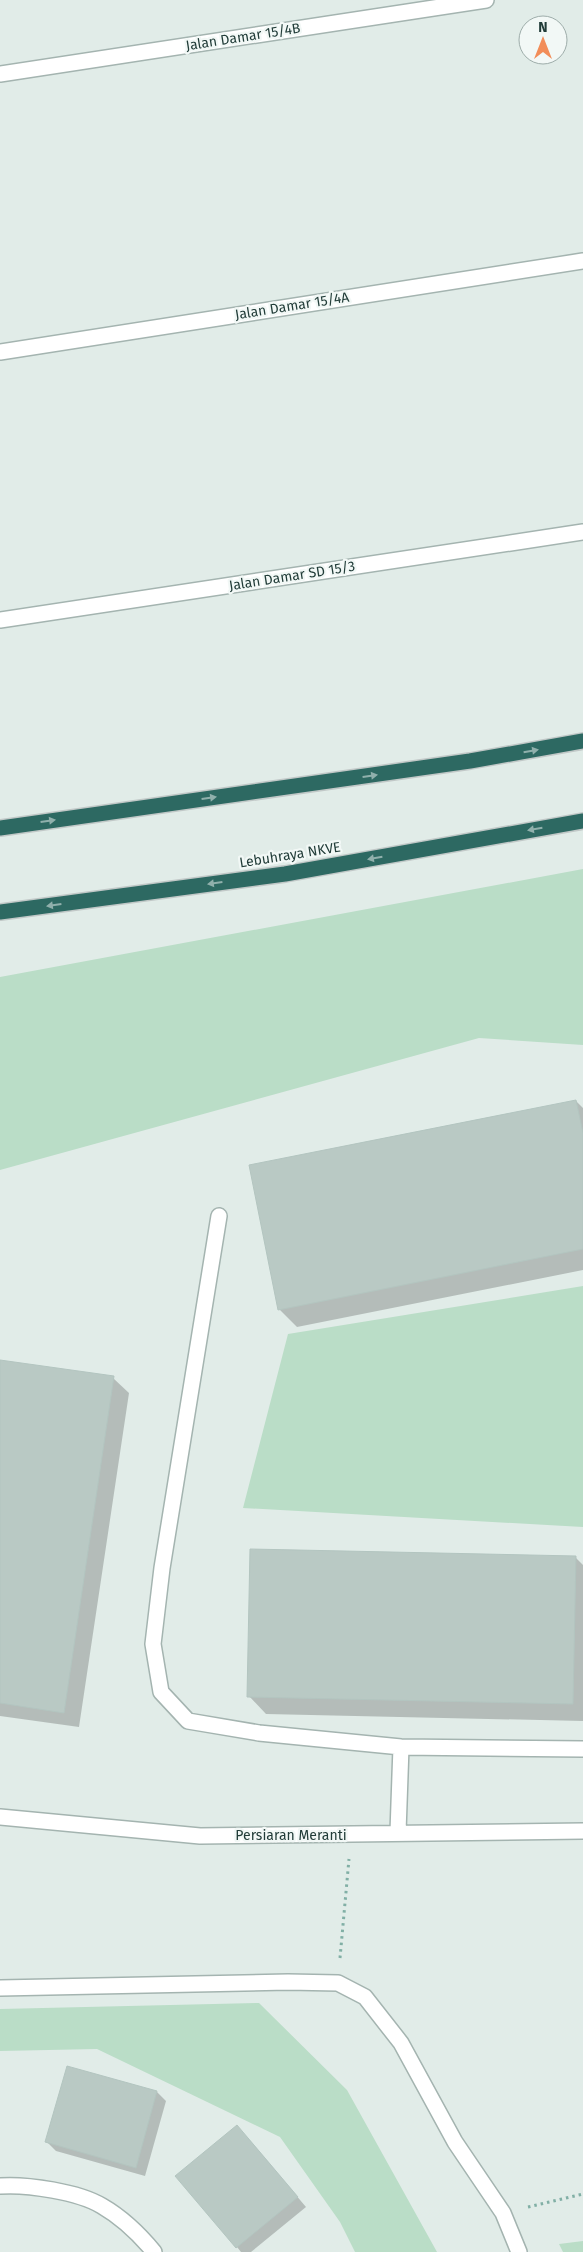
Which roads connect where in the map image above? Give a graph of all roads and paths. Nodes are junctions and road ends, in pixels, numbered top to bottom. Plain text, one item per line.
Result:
1 (486, 0) edge
2 (0, 74) edge
3 (583, 261) edge
4 (0, 352) edge
5 (583, 532) edge
6 (0, 620) edge
7 (583, 741) edge
8 (583, 821) edge
9 (0, 828) edge
10 (0, 912) edge
11 (219, 1216) dead end
12 (401, 1747) junction
13 (583, 1749) edge
14 (0, 1816) edge
15 (583, 1831) edge
16 (398, 1832) junction
17 (351, 1835) junction
18 (338, 1983) junction
19 (0, 1988) edge
20 (0, 2186) edge
21 (583, 2194) edge
22 (503, 2214) junction
23 (154, 2252) edge
24 (519, 2252) edge

1 - 2 street, Jalan Damar 15/4B
3 - 4 street, Jalan Damar 15/4A
5 - 6 street, Jalan Damar SD 15/3
9 -> 7 highway
8 -> 10 highway, Lebuhraya NKVE
11 - 12 street
12 - 13 street
12 - 16 street
14 - 17 street, Persiaran Meranti
15 - 16 street, Persiaran Meranti
16 - 17 street, Persiaran Meranti
17 - 18 path
18 - 19 street
18 - 22 street
20 - 23 street
21 - 22 path
22 - 24 street

